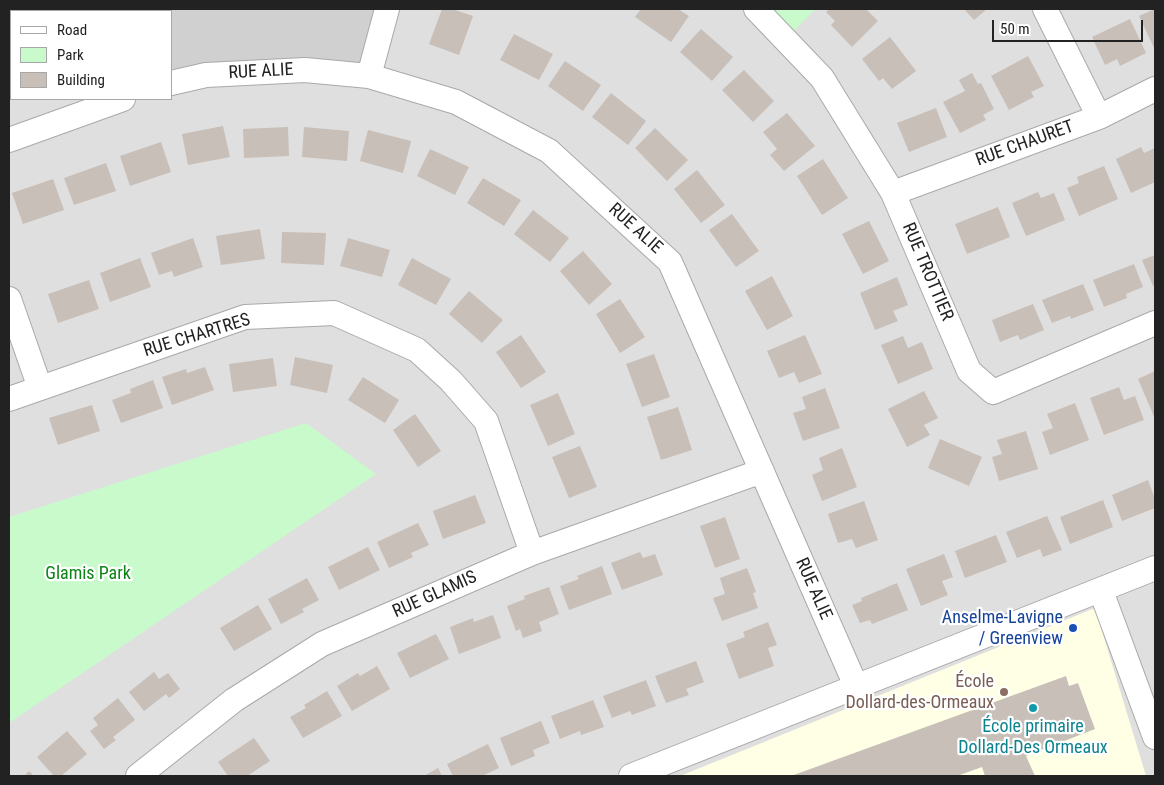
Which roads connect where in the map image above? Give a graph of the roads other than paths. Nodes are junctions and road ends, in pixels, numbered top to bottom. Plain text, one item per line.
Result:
1 (387, 9) edge
2 (756, 9) edge
3 (1045, 9) edge
4 (369, 76) junction
5 (172, 83) edge
6 (1155, 89) edge
7 (120, 100) edge
8 (1099, 117) junction
9 (9, 140) edge
10 (893, 193) junction
11 (9, 299) edge
12 (1155, 323) edge
13 (40, 388) junction
14 (9, 399) edge
15 (762, 471) junction
16 (532, 553) junction
17 (1155, 568) edge
18 (1101, 591) junction
19 (856, 686) junction
20 (1155, 737) edge
21 (138, 776) edge
22 (631, 776) edge

1 - 4 street
2 - 10 street, RUE TROTTIER
3 - 8 street
4 - 5 street, RUE ALIE
4 - 15 street, RUE ALIE
6 - 8 street, RUE CHAURET
7 - 9 street
8 - 10 street, RUE CHAURET
10 - 12 street, RUE TROTTIER
11 - 13 street
13 - 14 street, RUE CHARTRES
13 - 16 street, RUE CHARTRES
15 - 16 street, RUE GLAMIS
15 - 19 street, RUE ALIE
16 - 21 street, RUE GLAMIS
17 - 18 street
18 - 19 street
18 - 20 street
19 - 22 street

